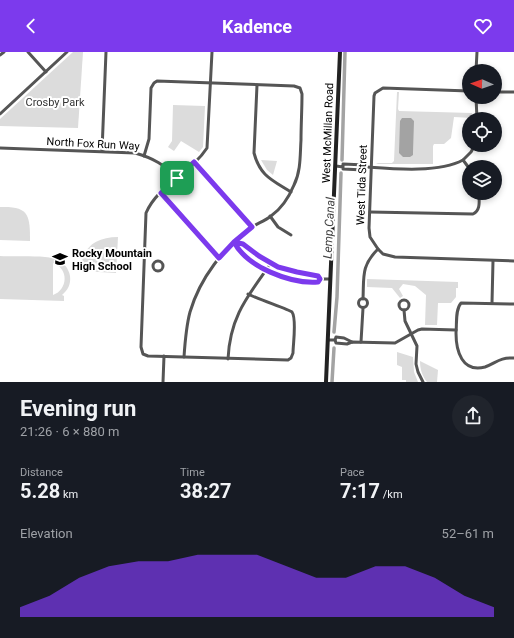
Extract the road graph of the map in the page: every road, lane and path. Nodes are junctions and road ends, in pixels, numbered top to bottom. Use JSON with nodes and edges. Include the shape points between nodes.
{"nodes":[{"id":1,"x":4,"y":52,"type":"edge"},
{"id":2,"x":28,"y":52,"type":"edge"},
{"id":3,"x":67,"y":52,"type":"edge"},
{"id":4,"x":106,"y":52,"type":"edge"},
{"id":5,"x":212,"y":52,"type":"edge"},
{"id":6,"x":340,"y":52,"type":"edge"},
{"id":7,"x":477,"y":52,"type":"edge"},
{"id":8,"x":0,"y":55,"type":"edge"},
{"id":9,"x":476,"y":64,"type":"edge"},
{"id":10,"x":46,"y":72,"type":"junction"},
{"id":11,"x":211,"y":83,"type":"junction"},
{"id":12,"x":257,"y":85,"type":"junction"},
{"id":13,"x":462,"y":91,"type":"edge"},
{"id":14,"x":502,"y":92,"type":"edge"},
{"id":15,"x":514,"y":92,"type":"edge"},
{"id":16,"x":0,"y":114,"type":"edge"},
{"id":17,"x":0,"y":148,"type":"edge"},
{"id":18,"x":102,"y":151,"type":"junction"},
{"id":19,"x":471,"y":152,"type":"edge"},
{"id":20,"x":144,"y":156,"type":"junction"},
{"id":21,"x":463,"y":160,"type":"edge"},
{"id":22,"x":462,"y":161,"type":"edge"},
{"id":23,"x":194,"y":162,"type":"junction"},
{"id":24,"x":336,"y":166,"type":"junction"},
{"id":25,"x":371,"y":167,"type":"junction"},
{"id":26,"x":177,"y":178,"type":"junction"},
{"id":27,"x":291,"y":192,"type":"junction"},
{"id":28,"x":161,"y":193,"type":"junction"},
{"id":29,"x":478,"y":200,"type":"edge"},
{"id":30,"x":370,"y":212,"type":"junction"},
{"id":31,"x":270,"y":216,"type":"junction"},
{"id":32,"x":252,"y":227,"type":"junction"},
{"id":33,"x":291,"y":235,"type":"dead end"},
{"id":34,"x":234,"y":242,"type":"junction"},
{"id":35,"x":378,"y":249,"type":"junction"},
{"id":36,"x":219,"y":258,"type":"junction"},
{"id":37,"x":493,"y":260,"type":"junction"},
{"id":38,"x":514,"y":261,"type":"edge"},
{"id":39,"x":271,"y":263,"type":"junction"},
{"id":40,"x":144,"y":266,"type":"junction"},
{"id":41,"x":153,"y":266,"type":"dead end"},
{"id":42,"x":266,"y":270,"type":"junction"},
{"id":43,"x":320,"y":279,"type":"junction"},
{"id":44,"x":330,"y":279,"type":"junction"},
{"id":45,"x":248,"y":294,"type":"junction"},
{"id":46,"x":363,"y":299,"type":"junction"},
{"id":47,"x":492,"y":304,"type":"junction"},
{"id":48,"x":514,"y":304,"type":"edge"},
{"id":49,"x":363,"y":308,"type":"junction"},
{"id":50,"x":404,"y":310,"type":"dead end"},
{"id":51,"x":456,"y":330,"type":"junction"},
{"id":52,"x":411,"y":334,"type":"junction"},
{"id":53,"x":328,"y":340,"type":"junction"},
{"id":54,"x":335,"y":340,"type":"junction"},
{"id":55,"x":352,"y":342,"type":"junction"},
{"id":56,"x":361,"y":342,"type":"junction"},
{"id":57,"x":164,"y":356,"type":"junction"},
{"id":58,"x":184,"y":357,"type":"junction"},
{"id":59,"x":514,"y":358,"type":"edge"},
{"id":60,"x":228,"y":359,"type":"junction"},
{"id":61,"x":422,"y":381,"type":"edge"},
{"id":62,"x":163,"y":382,"type":"edge"},
{"id":63,"x":326,"y":382,"type":"edge"}],
"edges":[{"from":1,"to":8,"type":"street"},
{"from":2,"to":10,"type":"street"},
{"from":3,"to":10,"type":"street"},
{"from":4,"to":18,"type":"street"},
{"from":5,"to":11,"type":"street"},
{"from":6,"to":24,"type":"main road","name":"West McMillan Road"},
{"from":7,"to":9,"type":"street"},
{"from":10,"to":16,"type":"street"},
{"from":11,"to":12,"type":"street"},
{"from":11,"to":20,"type":"street","via":[[154,83],[151,88],[149,139]]},
{"from":11,"to":23,"type":"street","via":[[208,143],[204,152]]},
{"from":12,"to":27,"type":"street","via":[[254,153],[256,161],[266,175]]},
{"from":12,"to":27,"type":"street","via":[[294,86],[300,88],[302,94],[300,166]]},
{"from":13,"to":25,"type":"street","name":"West Tida Street","via":[[383,88],[378,90],[374,96]]},
{"from":14,"to":15,"type":"street"},
{"from":17,"to":18,"type":"street","name":"North Fox Run Way"},
{"from":18,"to":20,"type":"street","name":"North Fox Run Way"},
{"from":19,"to":21,"type":"street"},
{"from":20,"to":26,"type":"street","name":"North Fox Run Way","via":[[159,162]]},
{"from":22,"to":25,"type":"street","via":[[443,167]]},
{"from":23,"to":26,"type":"street"},
{"from":23,"to":32,"type":"street"},
{"from":24,"to":25,"type":"street","via":[[364,170]]},
{"from":24,"to":44,"type":"main road","name":"West McMillan Road"},
{"from":25,"to":30,"type":"street","name":"West Tida Street"},
{"from":26,"to":28,"type":"street"},
{"from":27,"to":31,"type":"street"},
{"from":28,"to":36,"type":"street"},
{"from":28,"to":40,"type":"street","via":[[146,213]]},
{"from":29,"to":30,"type":"street","via":[[476,213],[470,215]]},
{"from":30,"to":35,"type":"street","name":"West Tida Street","via":[[370,237]]},
{"from":31,"to":32,"type":"street"},
{"from":31,"to":33,"type":"street","via":[[278,227]]},
{"from":32,"to":34,"type":"street"},
{"from":34,"to":36,"type":"street"},
{"from":34,"to":39,"type":"street","via":[[243,244]]},
{"from":34,"to":42,"type":"street","via":[[247,258]]},
{"from":35,"to":37,"type":"street","via":[[383,254],[395,257]]},
{"from":35,"to":46,"type":"street","via":[[369,258],[365,267]]},
{"from":36,"to":58,"type":"street","via":[[197,294],[190,312]]},
{"from":37,"to":38,"type":"street"},
{"from":37,"to":47,"type":"street"},
{"from":39,"to":42,"type":"street"},
{"from":39,"to":43,"type":"street","via":[[318,276]]},
{"from":40,"to":41,"type":"street"},
{"from":40,"to":57,"type":"street","via":[[141,347],[143,354],[148,356]]},
{"from":42,"to":43,"type":"street","via":[[292,279],[312,282],[318,282]]},
{"from":42,"to":45,"type":"street"},
{"from":43,"to":44,"type":"street"},
{"from":44,"to":53,"type":"main road","name":"West McMillan Road"},
{"from":45,"to":60,"type":"street","via":[[234,325]]},
{"from":45,"to":60,"type":"street","via":[[292,312],[293,353],[291,358],[285,360]]},
{"from":46,"to":49,"type":"street","via":[[367,303]]},
{"from":46,"to":49,"type":"street","via":[[358,303]]},
{"from":47,"to":48,"type":"street"},
{"from":47,"to":51,"type":"street","via":[[459,305]]},
{"from":49,"to":56,"type":"street"},
{"from":50,"to":52,"type":"street","via":[[405,321]]},
{"from":51,"to":52,"type":"street","via":[[422,329]]},
{"from":51,"to":59,"type":"street","via":[[460,357],[470,366],[477,368],[502,358]]},
{"from":52,"to":56,"type":"street","via":[[395,343]]},
{"from":52,"to":61,"type":"street","via":[[417,346],[416,364]]},
{"from":53,"to":54,"type":"street"},
{"from":53,"to":63,"type":"main road","name":"West McMillan Road"},
{"from":54,"to":55,"type":"street","via":[[336,343]]},
{"from":54,"to":55,"type":"street","via":[[336,337]]},
{"from":55,"to":56,"type":"street"},
{"from":57,"to":58,"type":"street"},
{"from":57,"to":62,"type":"street"},
{"from":58,"to":60,"type":"street"}]}
